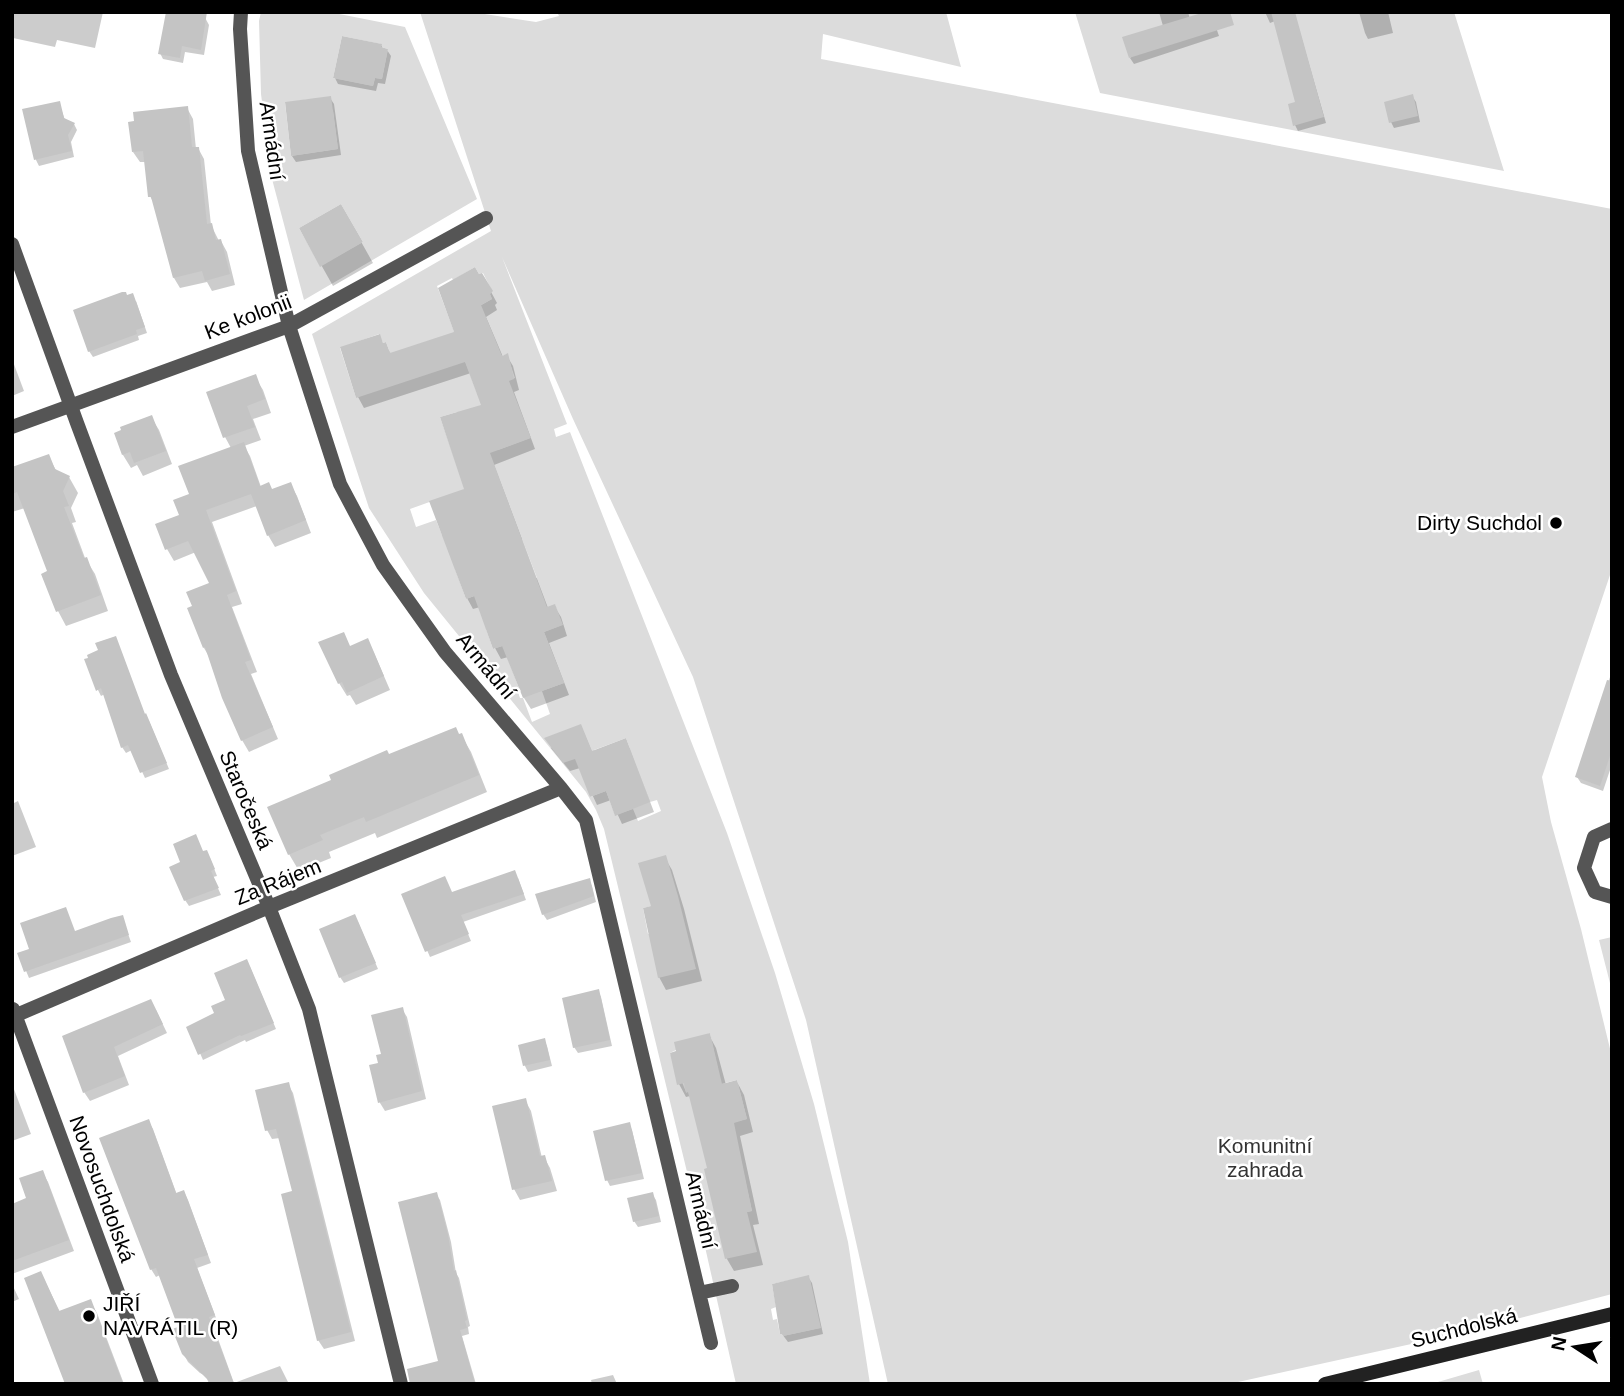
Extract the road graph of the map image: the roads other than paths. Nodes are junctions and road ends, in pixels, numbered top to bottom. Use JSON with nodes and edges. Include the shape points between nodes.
{"nodes":[{"id":1,"x":241,"y":12,"type":"edge"},
{"id":2,"x":486,"y":218,"type":"dead end"},
{"id":3,"x":12,"y":244,"type":"edge"},
{"id":4,"x":289,"y":326,"type":"junction"},
{"id":5,"x":71,"y":405,"type":"junction"},
{"id":6,"x":12,"y":427,"type":"edge"},
{"id":7,"x":561,"y":788,"type":"junction"},
{"id":8,"x":1612,"y":830,"type":"edge"},
{"id":9,"x":1612,"y":897,"type":"edge"},
{"id":10,"x":269,"y":907,"type":"junction"},
{"id":11,"x":13,"y":1014,"type":"edge"},
{"id":12,"x":732,"y":1286,"type":"dead end"},
{"id":13,"x":699,"y":1293,"type":"junction"},
{"id":14,"x":1612,"y":1314,"type":"edge"},
{"id":15,"x":711,"y":1343,"type":"dead end"},
{"id":16,"x":152,"y":1384,"type":"edge"},
{"id":17,"x":401,"y":1384,"type":"edge"},
{"id":18,"x":1325,"y":1384,"type":"edge"}],
"edges":[{"from":1,"to":4,"type":"street","name":"Armádní","via":[[248,151]]},
{"from":2,"to":4,"type":"street","name":"Ke kolonii"},
{"from":3,"to":5,"type":"street","name":"Staročeská"},
{"from":4,"to":5,"type":"street","name":"Ke kolonii"},
{"from":4,"to":7,"type":"street","name":"Armádní","via":[[340,484],[383,565],[445,652]]},
{"from":5,"to":6,"type":"street","name":"Ke kolonii"},
{"from":5,"to":10,"type":"street","name":"Staročeská","via":[[171,675]]},
{"from":7,"to":10,"type":"street","name":"Za Rájem"},
{"from":7,"to":13,"type":"street","name":"Armádní","via":[[586,820]]},
{"from":8,"to":9,"type":"street","via":[[1594,838],[1584,868],[1595,892]]},
{"from":10,"to":11,"type":"street","name":"Za Rájem"},
{"from":10,"to":17,"type":"street","name":"Staročeská","via":[[309,1009]]},
{"from":11,"to":16,"type":"street","name":"Novosuchdolská"},
{"from":12,"to":13,"type":"street"},
{"from":13,"to":15,"type":"street","name":"Armádní"},
{"from":14,"to":18,"type":"street","name":"Suchdolská"}]}
